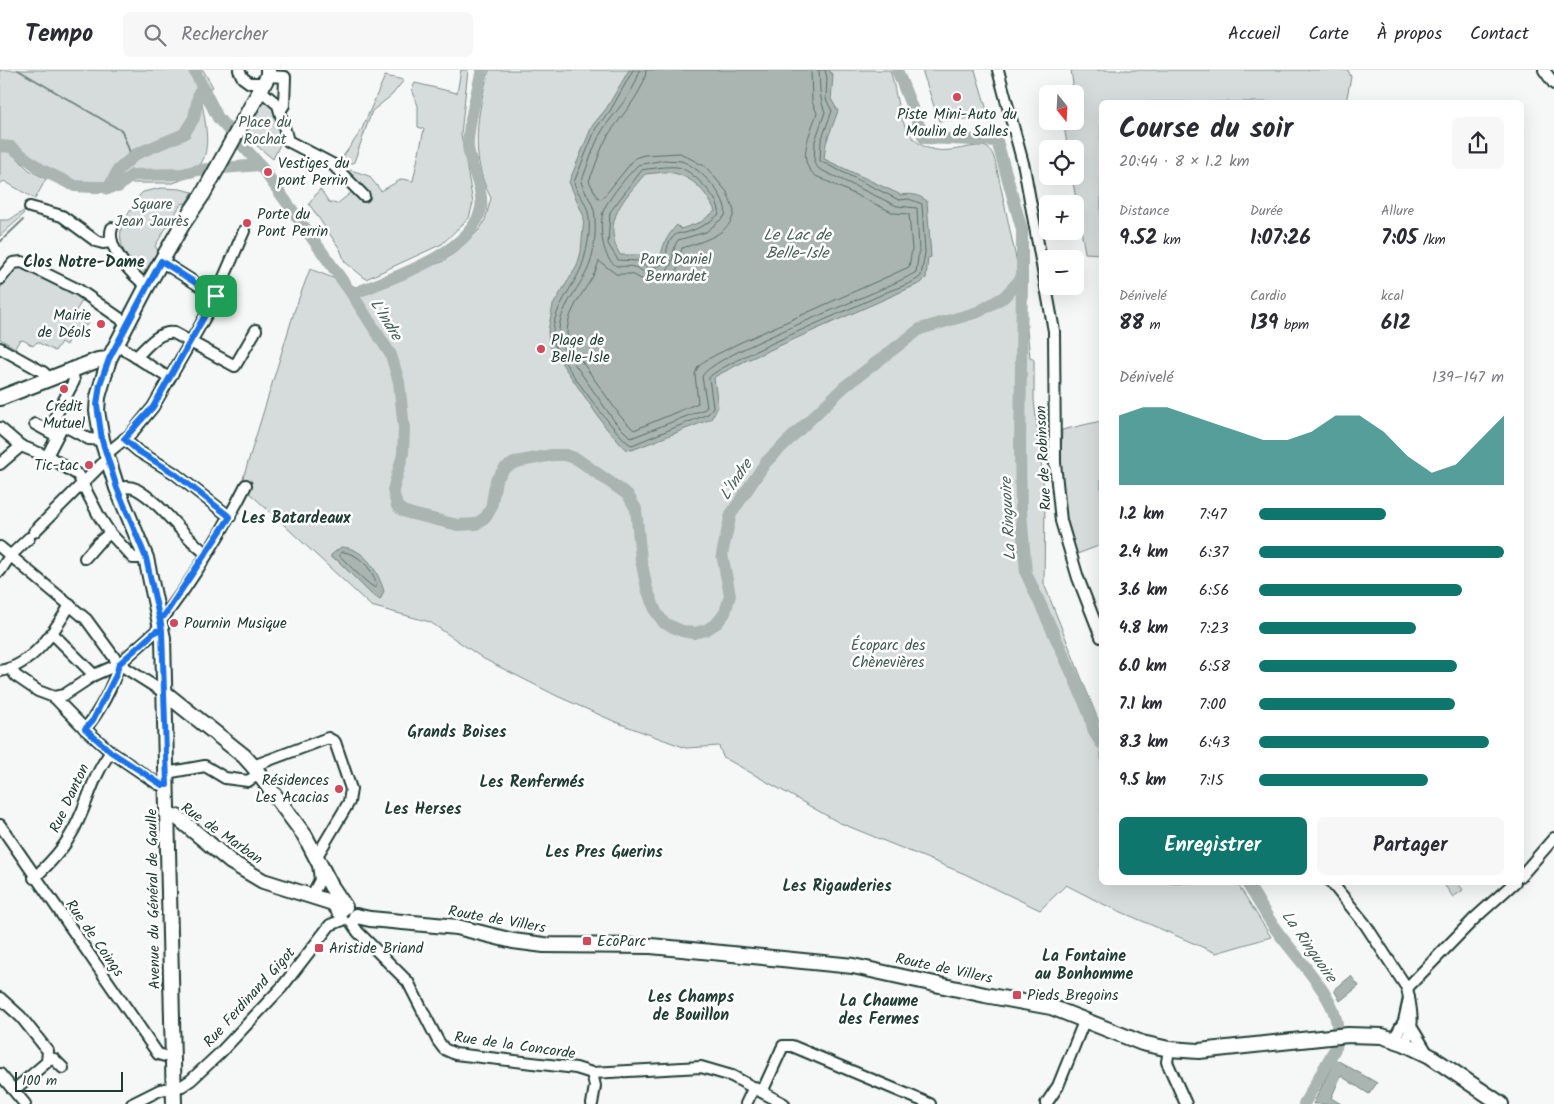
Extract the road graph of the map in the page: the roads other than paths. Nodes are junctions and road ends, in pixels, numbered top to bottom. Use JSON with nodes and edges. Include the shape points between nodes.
{"nodes":[{"id":1,"x":239,"y":70,"type":"edge"},
{"id":2,"x":998,"y":70,"type":"edge"},
{"id":3,"x":1544,"y":70,"type":"edge"},
{"id":4,"x":264,"y":78,"type":"edge"},
{"id":5,"x":1554,"y":84,"type":"edge"},
{"id":6,"x":280,"y":111,"type":"junction"},
{"id":7,"x":364,"y":196,"type":"dead end"},
{"id":8,"x":30,"y":207,"type":"dead end"},
{"id":9,"x":112,"y":228,"type":"dead end"},
{"id":10,"x":244,"y":230,"type":"dead end"},
{"id":11,"x":112,"y":242,"type":"junction"},
{"id":12,"x":161,"y":261,"type":"junction"},
{"id":13,"x":0,"y":279,"type":"edge"},
{"id":14,"x":147,"y":286,"type":"junction"},
{"id":15,"x":216,"y":296,"type":"junction"},
{"id":16,"x":128,"y":324,"type":"junction"},
{"id":17,"x":256,"y":330,"type":"dead end"},
{"id":18,"x":190,"y":343,"type":"junction"},
{"id":19,"x":117,"y":345,"type":"junction"},
{"id":20,"x":0,"y":348,"type":"edge"},
{"id":21,"x":136,"y":357,"type":"junction"},
{"id":22,"x":109,"y":359,"type":"junction"},
{"id":23,"x":72,"y":370,"type":"junction"},
{"id":24,"x":169,"y":378,"type":"junction"},
{"id":25,"x":50,"y":379,"type":"junction"},
{"id":26,"x":0,"y":398,"type":"edge"},
{"id":27,"x":35,"y":424,"type":"dead end"},
{"id":28,"x":62,"y":424,"type":"junction"},
{"id":29,"x":0,"y":428,"type":"edge"},
{"id":30,"x":57,"y":436,"type":"junction"},
{"id":31,"x":124,"y":439,"type":"junction"},
{"id":32,"x":102,"y":440,"type":"junction"},
{"id":33,"x":21,"y":446,"type":"junction"},
{"id":34,"x":47,"y":456,"type":"junction"},
{"id":35,"x":107,"y":456,"type":"junction"},
{"id":36,"x":0,"y":464,"type":"edge"},
{"id":37,"x":84,"y":484,"type":"junction"},
{"id":38,"x":246,"y":485,"type":"dead end"},
{"id":39,"x":117,"y":488,"type":"junction"},
{"id":40,"x":230,"y":517,"type":"junction"},
{"id":41,"x":110,"y":533,"type":"junction"},
{"id":42,"x":0,"y":547,"type":"edge"},
{"id":43,"x":207,"y":554,"type":"junction"},
{"id":44,"x":10,"y":556,"type":"junction"},
{"id":45,"x":85,"y":558,"type":"dead end"},
{"id":46,"x":146,"y":558,"type":"junction"},
{"id":47,"x":0,"y":572,"type":"edge"},
{"id":48,"x":70,"y":605,"type":"junction"},
{"id":49,"x":161,"y":624,"type":"junction"},
{"id":50,"x":1099,"y":632,"type":"edge"},
{"id":51,"x":53,"y":634,"type":"junction"},
{"id":52,"x":119,"y":664,"type":"junction"},
{"id":53,"x":12,"y":669,"type":"junction"},
{"id":54,"x":0,"y":671,"type":"edge"},
{"id":55,"x":94,"y":675,"type":"junction"},
{"id":56,"x":165,"y":693,"type":"junction"},
{"id":57,"x":54,"y":697,"type":"junction"},
{"id":58,"x":85,"y":729,"type":"junction"},
{"id":59,"x":111,"y":752,"type":"junction"},
{"id":60,"x":256,"y":770,"type":"junction"},
{"id":61,"x":166,"y":779,"type":"junction"},
{"id":62,"x":167,"y":814,"type":"junction"},
{"id":63,"x":1,"y":828,"type":"edge"},
{"id":64,"x":1554,"y":838,"type":"edge"},
{"id":65,"x":317,"y":856,"type":"junction"},
{"id":66,"x":1524,"y":873,"type":"edge"},
{"id":67,"x":34,"y":878,"type":"junction"},
{"id":68,"x":1333,"y":885,"type":"edge"},
{"id":69,"x":1512,"y":885,"type":"edge"},
{"id":70,"x":311,"y":897,"type":"junction"},
{"id":71,"x":347,"y":915,"type":"junction"},
{"id":72,"x":1408,"y":993,"type":"junction"},
{"id":73,"x":0,"y":998,"type":"edge"},
{"id":74,"x":1085,"y":1019,"type":"junction"},
{"id":75,"x":1412,"y":1028,"type":"junction"},
{"id":76,"x":1398,"y":1041,"type":"junction"},
{"id":77,"x":1169,"y":1049,"type":"junction"},
{"id":78,"x":1430,"y":1056,"type":"junction"},
{"id":79,"x":49,"y":1058,"type":"junction"},
{"id":80,"x":172,"y":1058,"type":"junction"},
{"id":81,"x":63,"y":1068,"type":"dead end"},
{"id":82,"x":592,"y":1073,"type":"junction"},
{"id":83,"x":0,"y":1074,"type":"edge"},
{"id":84,"x":173,"y":1089,"type":"junction"},
{"id":85,"x":14,"y":1090,"type":"junction"},
{"id":86,"x":758,"y":1090,"type":"junction"},
{"id":87,"x":25,"y":1104,"type":"edge"},
{"id":88,"x":132,"y":1104,"type":"edge"},
{"id":89,"x":174,"y":1104,"type":"edge"},
{"id":90,"x":592,"y":1104,"type":"edge"},
{"id":91,"x":746,"y":1104,"type":"edge"},
{"id":92,"x":784,"y":1104,"type":"edge"},
{"id":93,"x":930,"y":1104,"type":"edge"},
{"id":94,"x":1046,"y":1104,"type":"edge"},
{"id":95,"x":1186,"y":1104,"type":"edge"},
{"id":96,"x":1502,"y":1104,"type":"edge"}],
"edges":[{"from":1,"to":4,"type":"street","via":[[250,83]]},
{"from":2,"to":50,"type":"street","name":"Rue de Robinson","via":[[1024,167],[1054,331],[1058,503],[1068,549]]},
{"from":3,"to":5,"type":"street"},
{"from":4,"to":6,"type":"street"},
{"from":4,"to":6,"type":"street","via":[[285,77],[284,105]]},
{"from":4,"to":12,"type":"main road","name":"Avenue du Général de Gaulle","via":[[203,194]]},
{"from":6,"to":7,"type":"street","via":[[288,141],[332,164]]},
{"from":8,"to":11,"type":"street","via":[[62,216],[96,241]]},
{"from":9,"to":11,"type":"street"},
{"from":10,"to":15,"type":"street"},
{"from":11,"to":14,"type":"street","via":[[128,268]]},
{"from":12,"to":14,"type":"main road","name":"Avenue du Général de Gaulle"},
{"from":12,"to":15,"type":"street"},
{"from":13,"to":16,"type":"street","via":[[13,263],[22,262],[80,290]]},
{"from":14,"to":16,"type":"main road","name":"Avenue du Général de Gaulle"},
{"from":15,"to":18,"type":"street"},
{"from":16,"to":19,"type":"main road","name":"Avenue du Général de Gaulle"},
{"from":17,"to":18,"type":"street","via":[[235,366]]},
{"from":18,"to":21,"type":"street","via":[[167,332]]},
{"from":18,"to":24,"type":"street"},
{"from":19,"to":21,"type":"street"},
{"from":19,"to":22,"type":"main road","name":"Avenue du Général de Gaulle"},
{"from":20,"to":25,"type":"street"},
{"from":21,"to":24,"type":"street"},
{"from":22,"to":23,"type":"main road"},
{"from":22,"to":32,"type":"main road","name":"Avenue du Général de Gaulle","via":[[98,397]]},
{"from":23,"to":25,"type":"main road"},
{"from":23,"to":28,"type":"street","via":[[74,381],[54,419]]},
{"from":24,"to":31,"type":"street","via":[[153,407]]},
{"from":25,"to":26,"type":"main road"},
{"from":27,"to":30,"type":"street"},
{"from":28,"to":30,"type":"street"},
{"from":28,"to":32,"type":"street","via":[[89,439]]},
{"from":29,"to":33,"type":"street"},
{"from":30,"to":34,"type":"street"},
{"from":31,"to":35,"type":"street"},
{"from":31,"to":40,"type":"street"},
{"from":32,"to":35,"type":"main road","name":"Avenue du Général de Gaulle"},
{"from":33,"to":34,"type":"street"},
{"from":33,"to":36,"type":"street"},
{"from":34,"to":37,"type":"street","via":[[78,475]]},
{"from":35,"to":37,"type":"street"},
{"from":35,"to":39,"type":"main road","name":"Avenue du Général de Gaulle"},
{"from":37,"to":41,"type":"street","via":[[98,516]]},
{"from":37,"to":44,"type":"street"},
{"from":38,"to":40,"type":"street"},
{"from":39,"to":43,"type":"street","via":[[136,488],[190,542]]},
{"from":39,"to":46,"type":"main road","name":"Avenue du Général de Gaulle"},
{"from":40,"to":43,"type":"street"},
{"from":41,"to":45,"type":"street"},
{"from":41,"to":46,"type":"street","via":[[133,558]]},
{"from":42,"to":44,"type":"street"},
{"from":43,"to":49,"type":"street"},
{"from":44,"to":47,"type":"street"},
{"from":44,"to":48,"type":"street"},
{"from":46,"to":49,"type":"main road","name":"Avenue du Général de Gaulle"},
{"from":48,"to":51,"type":"street"},
{"from":48,"to":52,"type":"street","via":[[86,619]]},
{"from":49,"to":52,"type":"street"},
{"from":49,"to":56,"type":"main road","name":"Avenue du Général de Gaulle"},
{"from":51,"to":53,"type":"street"},
{"from":51,"to":55,"type":"street"},
{"from":52,"to":55,"type":"street"},
{"from":52,"to":56,"type":"street"},
{"from":52,"to":58,"type":"street","via":[[93,720]]},
{"from":53,"to":54,"type":"street"},
{"from":53,"to":57,"type":"street","via":[[16,676],[38,691]]},
{"from":55,"to":57,"type":"street","via":[[64,695]]},
{"from":56,"to":60,"type":"main road","via":[[244,756]]},
{"from":56,"to":61,"type":"main road","name":"Avenue du Général de Gaulle"},
{"from":57,"to":58,"type":"street"},
{"from":58,"to":59,"type":"street"},
{"from":59,"to":61,"type":"street","via":[[158,784]]},
{"from":59,"to":67,"type":"street","name":"Rue Danton","via":[[100,766],[70,836]]},
{"from":60,"to":61,"type":"street","via":[[248,781],[225,778],[205,766]]},
{"from":60,"to":65,"type":"main road"},
{"from":60,"to":65,"type":"street","via":[[328,738],[335,742],[351,789],[349,802]]},
{"from":61,"to":62,"type":"main road","name":"Avenue du Général de Gaulle"},
{"from":62,"to":70,"type":"main road","name":"Rue de Marban","via":[[177,817],[231,862],[263,881]]},
{"from":62,"to":80,"type":"main road","name":"Avenue du Général de Gaulle"},
{"from":63,"to":67,"type":"street","name":"Rue de Coings"},
{"from":64,"to":66,"type":"street"},
{"from":65,"to":70,"type":"street","via":[[320,880]]},
{"from":65,"to":71,"type":"main road"},
{"from":67,"to":80,"type":"street","name":"Rue de Coings","via":[[158,1054]]},
{"from":68,"to":72,"type":"street","via":[[1365,924]]},
{"from":69,"to":72,"type":"street","via":[[1475,918]]},
{"from":70,"to":71,"type":"main road","name":"Rue de Marban","via":[[333,904]]},
{"from":71,"to":74,"type":"main road","name":"Route de Villers","via":[[457,927],[544,945],[651,946],[853,966],[1033,1003]]},
{"from":71,"to":82,"type":"street","name":"Rue de la Concorde","via":[[358,932],[408,982],[444,1049],[455,1054],[576,1068]]},
{"from":71,"to":84,"type":"street","name":"Rue Ferdinand Gigot","via":[[330,924],[282,987],[220,1053],[192,1080]]},
{"from":72,"to":75,"type":"street"},
{"from":72,"to":76,"type":"street"},
{"from":73,"to":79,"type":"street","via":[[21,1017],[48,1051]]},
{"from":74,"to":77,"type":"main road","name":"Route de Villers","via":[[1142,1043]]},
{"from":74,"to":94,"type":"street","via":[[1058,1086]]},
{"from":75,"to":76,"type":"street","via":[[1410,1035]]},
{"from":75,"to":78,"type":"street"},
{"from":76,"to":77,"type":"main road","name":"Route de Villers","via":[[1370,1035],[1348,1035],[1199,1051]]},
{"from":76,"to":78,"type":"main road","name":"Route de Villers"},
{"from":77,"to":95,"type":"street","via":[[1167,1062]]},
{"from":78,"to":96,"type":"main road","name":"Route de Villers"},
{"from":79,"to":81,"type":"street"},
{"from":79,"to":85,"type":"street"},
{"from":80,"to":84,"type":"main road","name":"Avenue du Général de Gaulle"},
{"from":82,"to":86,"type":"street","via":[[701,1067],[732,1076]]},
{"from":82,"to":90,"type":"street","via":[[595,1086]]},
{"from":83,"to":85,"type":"street"},
{"from":84,"to":88,"type":"street","name":"Rue Ferdinand Gigot","via":[[160,1090]]},
{"from":84,"to":89,"type":"main road","name":"Avenue du Général de Gaulle"},
{"from":85,"to":87,"type":"street"},
{"from":86,"to":91,"type":"street"},
{"from":86,"to":92,"type":"street"},
{"from":86,"to":93,"type":"street","via":[[784,1046],[792,1046]]}]}
